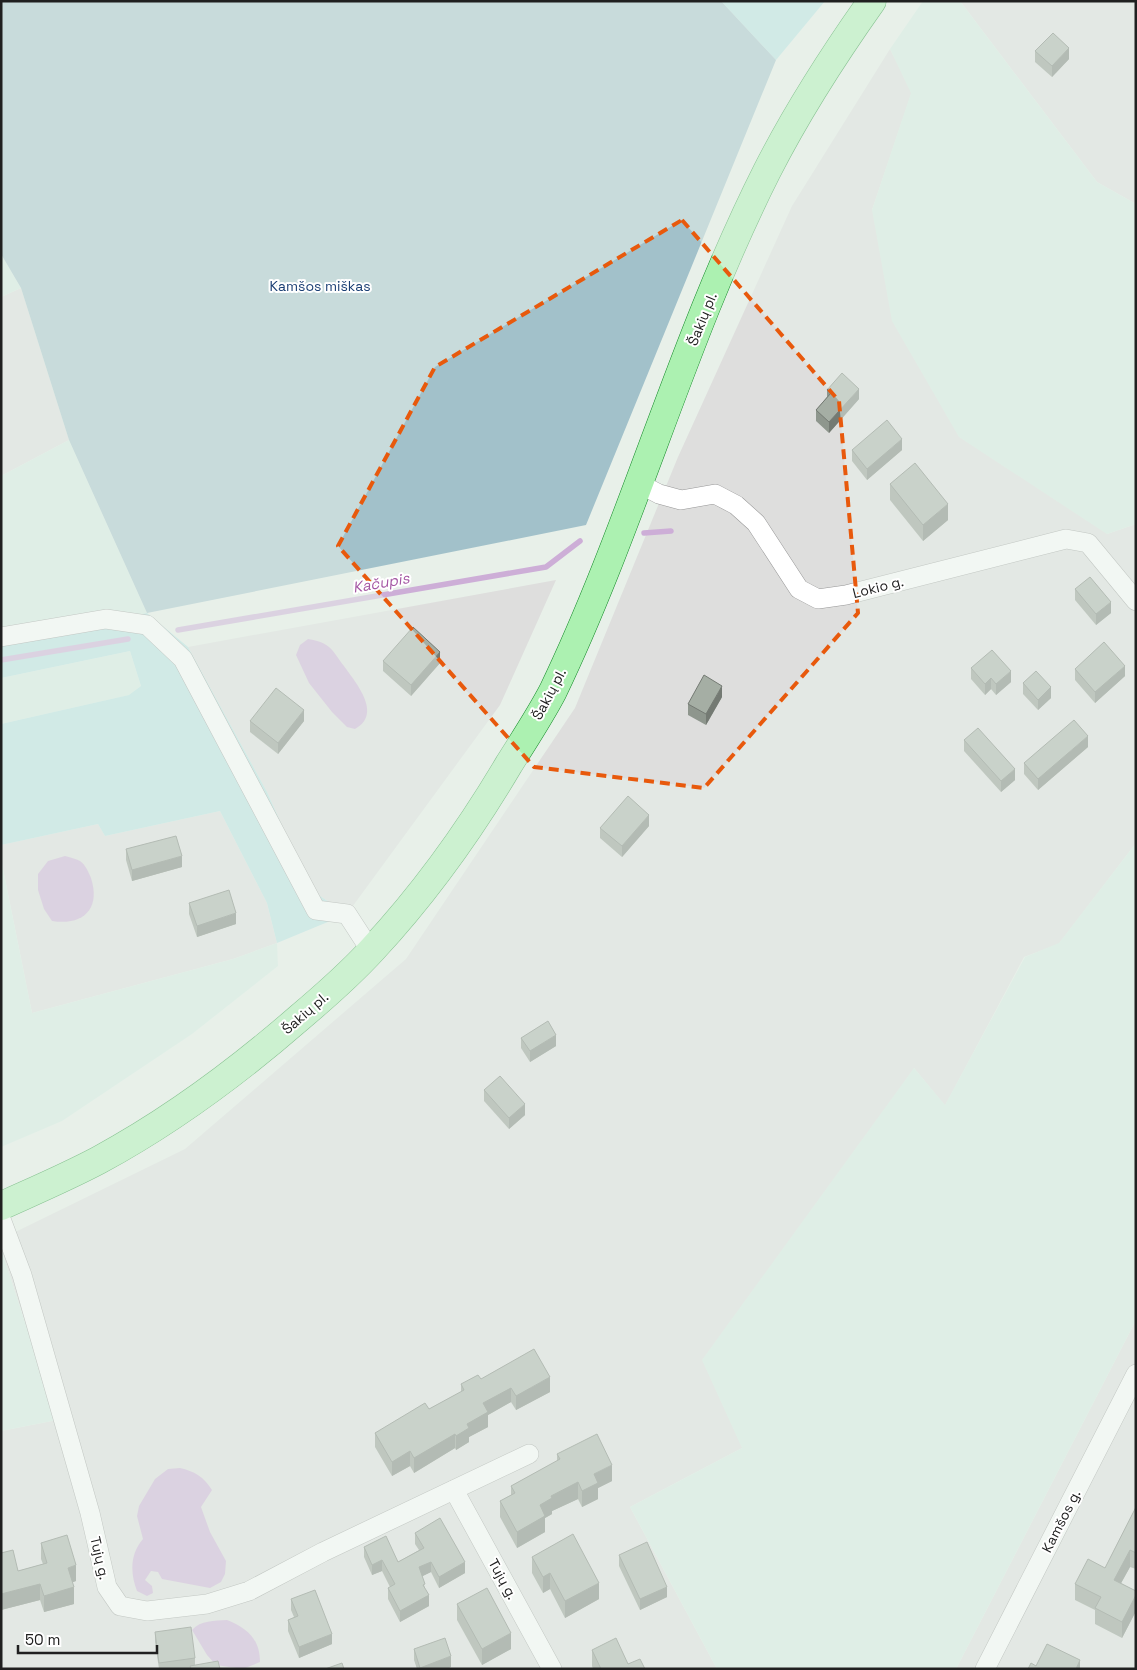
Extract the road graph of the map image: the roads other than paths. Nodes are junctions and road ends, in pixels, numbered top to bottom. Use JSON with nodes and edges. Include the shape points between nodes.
{"nodes":[{"id":1,"x":872,"y":1,"type":"edge"},
{"id":2,"x":638,"y":483,"type":"junction"},
{"id":3,"x":1136,"y":601,"type":"edge"},
{"id":4,"x":1,"y":637,"type":"edge"},
{"id":5,"x":371,"y":951,"type":"junction"},
{"id":6,"x":1,"y":1206,"type":"edge"},
{"id":7,"x":1,"y":1219,"type":"edge"},
{"id":8,"x":1136,"y":1374,"type":"edge"},
{"id":9,"x":528,"y":1454,"type":"dead end"},
{"id":10,"x":454,"y":1490,"type":"junction"},
{"id":11,"x":552,"y":1669,"type":"edge"},
{"id":12,"x":985,"y":1669,"type":"edge"}],
"edges":[{"from":1,"to":2,"type":"main road","name":"Šakių pl.","via":[[828,64],[766,172],[733,244]]},
{"from":2,"to":3,"type":"street","name":"Lokio g.","via":[[659,494],[681,500],[715,494],[736,505],[756,523],[799,589],[818,598],[846,595],[1066,539],[1088,543]]},
{"from":2,"to":5,"type":"main road","name":"Šakių pl.","via":[[587,614],[551,695],[489,798],[448,857]]},
{"from":4,"to":5,"type":"street","via":[[106,618],[147,626],[183,659],[316,910],[347,914]]},
{"from":5,"to":6,"type":"main road","name":"Šakių pl.","via":[[269,1045],[204,1095],[97,1161]]},
{"from":7,"to":10,"type":"street","name":"Tujų g.","via":[[22,1275],[90,1513],[107,1587],[120,1606],[147,1611],[207,1604],[249,1591]]},
{"from":8,"to":12,"type":"street","name":"Kamšos g."},
{"from":9,"to":10,"type":"street","name":"Tujų g."},
{"from":10,"to":11,"type":"street","name":"Tujų g."}]}
